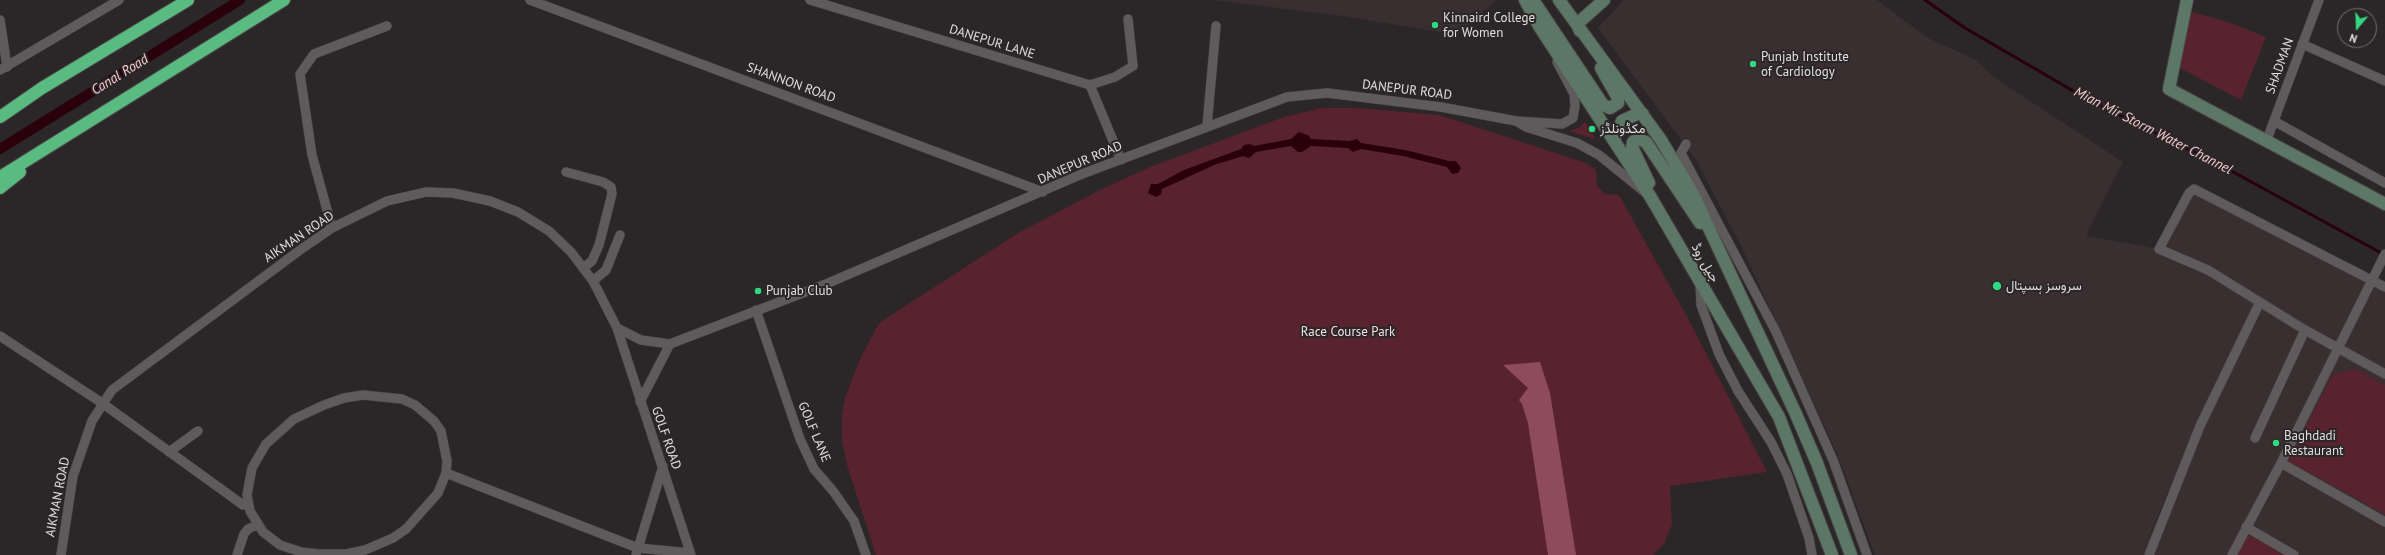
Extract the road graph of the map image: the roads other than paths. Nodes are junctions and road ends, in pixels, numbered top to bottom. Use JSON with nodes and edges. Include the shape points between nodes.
{"nodes":[{"id":1,"x":119,"y":0,"type":"edge"},
{"id":2,"x":188,"y":0,"type":"edge"},
{"id":3,"x":284,"y":0,"type":"edge"},
{"id":4,"x":530,"y":0,"type":"edge"},
{"id":5,"x":810,"y":0,"type":"edge"},
{"id":6,"x":1525,"y":0,"type":"edge"},
{"id":7,"x":1533,"y":0,"type":"edge"},
{"id":8,"x":1559,"y":0,"type":"edge"},
{"id":9,"x":1604,"y":0,"type":"edge"},
{"id":10,"x":2187,"y":0,"type":"edge"},
{"id":11,"x":2319,"y":0,"type":"edge"},
{"id":12,"x":1128,"y":19,"type":"dead end"},
{"id":13,"x":0,"y":20,"type":"edge"},
{"id":14,"x":1578,"y":24,"type":"junction"},
{"id":15,"x":388,"y":26,"type":"dead end"},
{"id":16,"x":1216,"y":26,"type":"dead end"},
{"id":17,"x":1539,"y":26,"type":"junction"},
{"id":18,"x":2302,"y":44,"type":"junction"},
{"id":19,"x":3,"y":68,"type":"edge"},
{"id":20,"x":2385,"y":81,"type":"edge"},
{"id":21,"x":1090,"y":85,"type":"junction"},
{"id":22,"x":1643,"y":114,"type":"junction"},
{"id":23,"x":0,"y":117,"type":"edge"},
{"id":24,"x":1516,"y":121,"type":"junction"},
{"id":25,"x":2274,"y":121,"type":"junction"},
{"id":26,"x":1207,"y":126,"type":"junction"},
{"id":27,"x":1614,"y":140,"type":"junction"},
{"id":28,"x":2266,"y":142,"type":"junction"},
{"id":29,"x":1686,"y":144,"type":"dead end"},
{"id":30,"x":51,"y":145,"type":"junction"},
{"id":31,"x":1121,"y":160,"type":"junction"},
{"id":32,"x":566,"y":172,"type":"dead end"},
{"id":33,"x":0,"y":176,"type":"edge"},
{"id":34,"x":2385,"y":183,"type":"edge"},
{"id":35,"x":0,"y":188,"type":"edge"},
{"id":36,"x":1043,"y":192,"type":"junction"},
{"id":37,"x":1650,"y":196,"type":"junction"},
{"id":38,"x":2385,"y":204,"type":"edge"},
{"id":39,"x":332,"y":228,"type":"junction"},
{"id":40,"x":620,"y":235,"type":"dead end"},
{"id":41,"x":1683,"y":252,"type":"junction"},
{"id":42,"x":1719,"y":252,"type":"junction"},
{"id":43,"x":2385,"y":254,"type":"edge"},
{"id":44,"x":583,"y":268,"type":"junction"},
{"id":45,"x":2374,"y":276,"type":"junction"},
{"id":46,"x":593,"y":281,"type":"junction"},
{"id":47,"x":1700,"y":282,"type":"junction"},
{"id":48,"x":2385,"y":287,"type":"edge"},
{"id":49,"x":2260,"y":302,"type":"junction"},
{"id":50,"x":756,"y":310,"type":"junction"},
{"id":51,"x":617,"y":328,"type":"junction"},
{"id":52,"x":2305,"y":330,"type":"junction"},
{"id":53,"x":0,"y":336,"type":"edge"},
{"id":54,"x":670,"y":344,"type":"junction"},
{"id":55,"x":2337,"y":347,"type":"junction"},
{"id":56,"x":2385,"y":374,"type":"edge"},
{"id":57,"x":640,"y":402,"type":"junction"},
{"id":58,"x":102,"y":403,"type":"junction"},
{"id":59,"x":198,"y":431,"type":"dead end"},
{"id":60,"x":2255,"y":438,"type":"dead end"},
{"id":61,"x":169,"y":452,"type":"junction"},
{"id":62,"x":2280,"y":463,"type":"junction"},
{"id":63,"x":663,"y":466,"type":"junction"},
{"id":64,"x":446,"y":474,"type":"junction"},
{"id":65,"x":248,"y":503,"type":"junction"},
{"id":66,"x":2385,"y":522,"type":"edge"},
{"id":67,"x":257,"y":525,"type":"junction"},
{"id":68,"x":2246,"y":527,"type":"junction"},
{"id":69,"x":637,"y":551,"type":"edge"},
{"id":70,"x":691,"y":554,"type":"edge"},
{"id":71,"x":61,"y":555,"type":"edge"},
{"id":72,"x":237,"y":555,"type":"edge"},
{"id":73,"x":866,"y":555,"type":"edge"},
{"id":74,"x":1812,"y":555,"type":"edge"},
{"id":75,"x":1832,"y":555,"type":"edge"},
{"id":76,"x":1851,"y":555,"type":"edge"},
{"id":77,"x":1867,"y":555,"type":"edge"},
{"id":78,"x":2149,"y":555,"type":"edge"},
{"id":79,"x":2232,"y":555,"type":"edge"},
{"id":80,"x":2294,"y":555,"type":"edge"}],
"edges":[{"from":1,"to":19,"type":"street"},
{"from":2,"to":23,"type":"highway","via":[[42,88]]},
{"from":3,"to":30,"type":"highway"},
{"from":4,"to":36,"type":"street","name":"SHANNON ROAD"},
{"from":5,"to":21,"type":"street","name":"DANEPUR LANE"},
{"from":6,"to":17,"type":"main road","name":"جیل روڈ"},
{"from":7,"to":14,"type":"main road","via":[[1603,105],[1610,108],[1615,106],[1618,98]]},
{"from":8,"to":14,"type":"main road","name":"جیل روڈ"},
{"from":9,"to":14,"type":"main road"},
{"from":10,"to":28,"type":"main road","via":[[2170,89]]},
{"from":11,"to":18,"type":"street","name":"SHADMAN"},
{"from":12,"to":21,"type":"street","via":[[1133,66],[1115,77]]},
{"from":13,"to":19,"type":"street"},
{"from":14,"to":22,"type":"main road","name":"جیل روڈ"},
{"from":15,"to":39,"type":"street","via":[[314,54],[300,74],[312,155]]},
{"from":16,"to":26,"type":"street"},
{"from":17,"to":24,"type":"street","name":"DANEPUR ROAD","via":[[1574,94],[1573,118],[1562,124]]},
{"from":17,"to":27,"type":"main road","name":"جیل روڈ"},
{"from":18,"to":20,"type":"street"},
{"from":18,"to":25,"type":"street","name":"SHADMAN"},
{"from":21,"to":31,"type":"street"},
{"from":22,"to":27,"type":"main road","via":[[1622,121]]},
{"from":22,"to":42,"type":"main road","name":"جیل روڈ","via":[[1693,194]]},
{"from":24,"to":26,"type":"street","name":"DANEPUR ROAD","via":[[1442,107],[1326,93],[1287,97]]},
{"from":24,"to":37,"type":"street","name":"DANEPUR ROAD","via":[[1526,127],[1577,143],[1599,155]]},
{"from":25,"to":28,"type":"street","name":"SHADMAN"},
{"from":25,"to":34,"type":"street"},
{"from":26,"to":31,"type":"street","name":"DANEPUR ROAD"},
{"from":27,"to":37,"type":"main road","name":"جیل روڈ"},
{"from":28,"to":38,"type":"main road"},
{"from":29,"to":77,"type":"street","via":[[1681,153],[1776,332],[1833,460]]},
{"from":30,"to":33,"type":"highway"},
{"from":30,"to":35,"type":"highway"},
{"from":31,"to":36,"type":"street","name":"DANEPUR ROAD"},
{"from":32,"to":44,"type":"street","via":[[603,182],[611,188],[612,194],[599,245],[592,261]]},
{"from":36,"to":50,"type":"street","name":"DANEPUR ROAD","via":[[826,284]]},
{"from":37,"to":41,"type":"main road","name":"جیل روڈ"},
{"from":39,"to":44,"type":"street","name":"AIKMAN ROAD","via":[[387,201],[426,192],[453,193],[490,201],[518,212],[549,231],[572,252]]},
{"from":39,"to":58,"type":"street","name":"AIKMAN ROAD","via":[[194,327],[112,390]]},
{"from":40,"to":46,"type":"street","via":[[606,270]]},
{"from":41,"to":42,"type":"main road","via":[[1633,151],[1632,144],[1638,139],[1646,142]]},
{"from":41,"to":47,"type":"main road","name":"جیل روڈ"},
{"from":42,"to":76,"type":"main road","name":"جیل روڈ","via":[[1818,463]]},
{"from":43,"to":45,"type":"street"},
{"from":44,"to":46,"type":"street","name":"AIKMAN ROAD"},
{"from":45,"to":48,"type":"street"},
{"from":45,"to":49,"type":"street","via":[[2194,189],[2189,192],[2159,249],[2208,270]]},
{"from":45,"to":55,"type":"street"},
{"from":46,"to":51,"type":"street","name":"AIKMAN ROAD"},
{"from":47,"to":74,"type":"street","via":[[1701,305],[1719,354],[1787,474],[1809,538]]},
{"from":47,"to":75,"type":"main road","name":"جیل روڈ","via":[[1779,417]]},
{"from":49,"to":52,"type":"street"},
{"from":49,"to":78,"type":"street","via":[[2200,426]]},
{"from":50,"to":54,"type":"street","name":"DANEPUR ROAD"},
{"from":50,"to":73,"type":"street","name":"GOLF LANE","via":[[800,439],[814,469],[854,521]]},
{"from":51,"to":54,"type":"street","via":[[641,340]]},
{"from":51,"to":57,"type":"street","name":"GOLF ROAD"},
{"from":52,"to":55,"type":"street"},
{"from":52,"to":60,"type":"street"},
{"from":53,"to":58,"type":"street"},
{"from":54,"to":57,"type":"street"},
{"from":55,"to":56,"type":"street"},
{"from":55,"to":62,"type":"street"},
{"from":57,"to":63,"type":"street","name":"GOLF ROAD"},
{"from":58,"to":61,"type":"street"},
{"from":58,"to":71,"type":"street","name":"AIKMAN ROAD","via":[[84,441],[73,476]]},
{"from":59,"to":61,"type":"street"},
{"from":61,"to":65,"type":"street","via":[[243,505]]},
{"from":62,"to":66,"type":"street"},
{"from":62,"to":68,"type":"street"},
{"from":63,"to":69,"type":"street"},
{"from":63,"to":70,"type":"street","name":"GOLF ROAD"},
{"from":64,"to":65,"type":"street","via":[[445,446],[441,431],[434,421],[402,398],[362,395],[324,405],[294,419],[274,436],[266,444],[252,468]]},
{"from":64,"to":67,"type":"street","via":[[438,493],[410,525],[393,538],[365,550],[346,554],[301,552],[280,545]]},
{"from":64,"to":69,"type":"street"},
{"from":65,"to":67,"type":"street"},
{"from":67,"to":72,"type":"street","via":[[244,534]]},
{"from":68,"to":79,"type":"street"},
{"from":68,"to":80,"type":"street"},
{"from":69,"to":70,"type":"street"}]}
